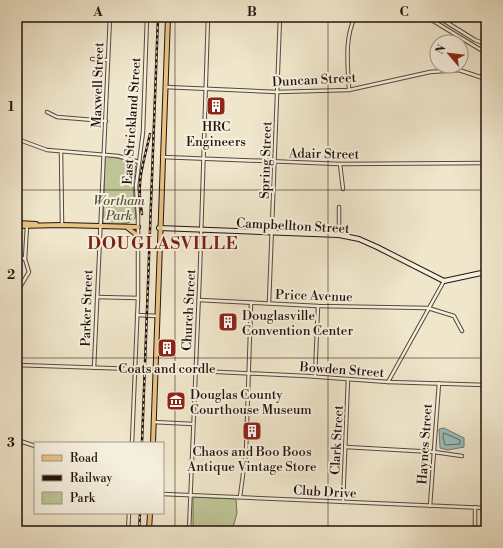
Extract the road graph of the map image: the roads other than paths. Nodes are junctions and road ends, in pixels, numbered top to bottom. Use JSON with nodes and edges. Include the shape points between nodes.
{"nodes":[{"id":1,"x":110,"y":17,"type":"edge"},
{"id":2,"x":147,"y":17,"type":"edge"},
{"id":3,"x":168,"y":17,"type":"edge"},
{"id":4,"x":208,"y":17,"type":"edge"},
{"id":5,"x":280,"y":17,"type":"edge"},
{"id":6,"x":355,"y":17,"type":"edge"},
{"id":7,"x":423,"y":17,"type":"edge"},
{"id":8,"x":438,"y":17,"type":"edge"},
{"id":9,"x":17,"y":31,"type":"edge"},
{"id":10,"x":486,"y":44,"type":"edge"},
{"id":11,"x":17,"y":48,"type":"edge"},
{"id":12,"x":486,"y":53,"type":"edge"},
{"id":13,"x":92,"y":59,"type":"dead end"},
{"id":14,"x":108,"y":60,"type":"junction"},
{"id":15,"x":486,"y":65,"type":"edge"},
{"id":16,"x":482,"y":77,"type":"junction"},
{"id":17,"x":486,"y":79,"type":"edge"},
{"id":18,"x":165,"y":87,"type":"junction"},
{"id":19,"x":206,"y":89,"type":"junction"},
{"id":20,"x":349,"y":90,"type":"junction"},
{"id":21,"x":277,"y":92,"type":"junction"},
{"id":22,"x":47,"y":112,"type":"dead end"},
{"id":23,"x":106,"y":121,"type":"junction"},
{"id":24,"x":17,"y":139,"type":"edge"},
{"id":25,"x":61,"y":151,"type":"junction"},
{"id":26,"x":103,"y":154,"type":"junction"},
{"id":27,"x":162,"y":157,"type":"junction"},
{"id":28,"x":203,"y":159,"type":"junction"},
{"id":29,"x":139,"y":162,"type":"junction"},
{"id":30,"x":275,"y":162,"type":"junction"},
{"id":31,"x":486,"y":163,"type":"edge"},
{"id":32,"x":340,"y":164,"type":"junction"},
{"id":33,"x":342,"y":189,"type":"dead end"},
{"id":34,"x":339,"y":207,"type":"dead end"},
{"id":35,"x":17,"y":223,"type":"edge"},
{"id":36,"x":52,"y":225,"type":"junction"},
{"id":37,"x":62,"y":225,"type":"junction"},
{"id":38,"x":17,"y":226,"type":"edge"},
{"id":39,"x":27,"y":226,"type":"junction"},
{"id":40,"x":100,"y":226,"type":"junction"},
{"id":41,"x":128,"y":227,"type":"junction"},
{"id":42,"x":138,"y":228,"type":"junction"},
{"id":43,"x":159,"y":228,"type":"junction"},
{"id":44,"x":202,"y":230,"type":"junction"},
{"id":45,"x":272,"y":232,"type":"junction"},
{"id":46,"x":339,"y":235,"type":"junction"},
{"id":47,"x":138,"y":236,"type":"junction"},
{"id":48,"x":17,"y":256,"type":"edge"},
{"id":49,"x":25,"y":259,"type":"junction"},
{"id":50,"x":486,"y":272,"type":"edge"},
{"id":51,"x":444,"y":281,"type":"junction"},
{"id":52,"x":17,"y":292,"type":"edge"},
{"id":53,"x":97,"y":297,"type":"junction"},
{"id":54,"x":138,"y":298,"type":"junction"},
{"id":55,"x":199,"y":300,"type":"junction"},
{"id":56,"x":251,"y":303,"type":"junction"},
{"id":57,"x":269,"y":303,"type":"junction"},
{"id":58,"x":318,"y":306,"type":"junction"},
{"id":59,"x":428,"y":308,"type":"junction"},
{"id":60,"x":137,"y":315,"type":"junction"},
{"id":61,"x":157,"y":316,"type":"junction"},
{"id":62,"x":462,"y":331,"type":"dead end"},
{"id":63,"x":17,"y":365,"type":"edge"},
{"id":64,"x":94,"y":368,"type":"junction"},
{"id":65,"x":134,"y":370,"type":"junction"},
{"id":66,"x":155,"y":370,"type":"junction"},
{"id":67,"x":196,"y":372,"type":"junction"},
{"id":68,"x":249,"y":373,"type":"junction"},
{"id":69,"x":315,"y":376,"type":"junction"},
{"id":70,"x":348,"y":379,"type":"junction"},
{"id":71,"x":388,"y":382,"type":"junction"},
{"id":72,"x":439,"y":383,"type":"junction"},
{"id":73,"x":486,"y":385,"type":"edge"},
{"id":74,"x":153,"y":422,"type":"junction"},
{"id":75,"x":193,"y":424,"type":"junction"},
{"id":76,"x":17,"y":440,"type":"edge"},
{"id":77,"x":132,"y":442,"type":"edge"},
{"id":78,"x":152,"y":442,"type":"edge"},
{"id":79,"x":34,"y":446,"type":"edge"},
{"id":80,"x":346,"y":447,"type":"junction"},
{"id":81,"x":434,"y":452,"type":"junction"},
{"id":82,"x":462,"y":456,"type":"dead end"},
{"id":83,"x":164,"y":494,"type":"edge"},
{"id":84,"x":190,"y":495,"type":"junction"},
{"id":85,"x":240,"y":497,"type":"junction"},
{"id":86,"x":343,"y":502,"type":"junction"},
{"id":87,"x":430,"y":506,"type":"junction"},
{"id":88,"x":475,"y":507,"type":"junction"},
{"id":89,"x":486,"y":508,"type":"edge"},
{"id":90,"x":129,"y":514,"type":"edge"},
{"id":91,"x":150,"y":514,"type":"edge"},
{"id":92,"x":17,"y":527,"type":"edge"},
{"id":93,"x":22,"y":531,"type":"edge"},
{"id":94,"x":128,"y":531,"type":"edge"},
{"id":95,"x":150,"y":531,"type":"edge"},
{"id":96,"x":189,"y":531,"type":"edge"},
{"id":97,"x":475,"y":531,"type":"edge"}],
"edges":[{"from":1,"to":14,"type":"street","name":"Maxwell Street"},
{"from":2,"to":29,"type":"street","name":"East Strickland Street"},
{"from":3,"to":18,"type":"main road"},
{"from":4,"to":19,"type":"street","name":"Church Street"},
{"from":5,"to":21,"type":"street","name":"Spring Street"},
{"from":6,"to":20,"type":"street","via":[[347,50]]},
{"from":7,"to":12,"type":"street"},
{"from":8,"to":10,"type":"street"},
{"from":9,"to":11,"type":"street","via":[[20,41]]},
{"from":13,"to":14,"type":"street"},
{"from":14,"to":23,"type":"street","name":"Maxwell Street"},
{"from":15,"to":16,"type":"street"},
{"from":16,"to":17,"type":"street","name":"Duncan Street"},
{"from":16,"to":20,"type":"street","name":"Duncan Street","via":[[459,70],[430,72]]},
{"from":18,"to":19,"type":"street","name":"Duncan Street"},
{"from":18,"to":27,"type":"main road"},
{"from":19,"to":21,"type":"street","name":"Duncan Street"},
{"from":19,"to":28,"type":"street","name":"Church Street"},
{"from":20,"to":21,"type":"street","name":"Duncan Street"},
{"from":21,"to":30,"type":"street","name":"Spring Street"},
{"from":22,"to":23,"type":"street","via":[[57,117]]},
{"from":23,"to":26,"type":"street","name":"Maxwell Street"},
{"from":24,"to":25,"type":"street","via":[[39,148]]},
{"from":25,"to":26,"type":"street"},
{"from":25,"to":37,"type":"street"},
{"from":26,"to":29,"type":"street"},
{"from":26,"to":40,"type":"street","name":"Parker Street"},
{"from":27,"to":28,"type":"street","name":"Adair Street"},
{"from":27,"to":43,"type":"main road"},
{"from":28,"to":30,"type":"street","name":"Adair Street"},
{"from":28,"to":44,"type":"street","name":"Church Street"},
{"from":29,"to":42,"type":"street","name":"East Strickland Street","via":[[136,186]]},
{"from":30,"to":32,"type":"street","name":"Adair Street"},
{"from":30,"to":45,"type":"street","name":"Spring Street"},
{"from":31,"to":32,"type":"street","name":"Adair Street"},
{"from":32,"to":33,"type":"street"},
{"from":34,"to":46,"type":"street"},
{"from":35,"to":36,"type":"main road"},
{"from":36,"to":37,"type":"main road"},
{"from":36,"to":39,"type":"main road"},
{"from":37,"to":40,"type":"main road"},
{"from":38,"to":39,"type":"main road"},
{"from":39,"to":49,"type":"street"},
{"from":40,"to":41,"type":"main road"},
{"from":40,"to":53,"type":"street","name":"Parker Street"},
{"from":41,"to":42,"type":"main road"},
{"from":41,"to":47,"type":"main road"},
{"from":42,"to":47,"type":"street","name":"East Strickland Street"},
{"from":43,"to":44,"type":"main road","name":"Campbellton Street"},
{"from":43,"to":61,"type":"main road"},
{"from":44,"to":45,"type":"main road","name":"Campbellton Street"},
{"from":44,"to":55,"type":"street","name":"Church Street"},
{"from":45,"to":46,"type":"main road","name":"Campbellton Street"},
{"from":45,"to":57,"type":"street","name":"Spring Street"},
{"from":46,"to":51,"type":"main road","name":"Campbellton Street","via":[[378,247]]},
{"from":47,"to":54,"type":"street","name":"East Strickland Street"},
{"from":48,"to":49,"type":"street"},
{"from":49,"to":52,"type":"street","via":[[29,272]]},
{"from":50,"to":51,"type":"main road"},
{"from":51,"to":59,"type":"street"},
{"from":53,"to":54,"type":"street"},
{"from":53,"to":64,"type":"street","name":"Parker Street"},
{"from":54,"to":60,"type":"street","name":"East Strickland Street"},
{"from":55,"to":56,"type":"street","name":"Price Avenue"},
{"from":55,"to":67,"type":"street","name":"Church Street"},
{"from":56,"to":57,"type":"street","name":"Price Avenue"},
{"from":56,"to":68,"type":"street"},
{"from":57,"to":58,"type":"street","name":"Price Avenue"},
{"from":58,"to":59,"type":"street","name":"Price Avenue"},
{"from":58,"to":69,"type":"street"},
{"from":59,"to":62,"type":"street","name":"Price Avenue","via":[[454,316]]},
{"from":59,"to":71,"type":"street"},
{"from":60,"to":61,"type":"street"},
{"from":60,"to":65,"type":"street","name":"East Strickland Street"},
{"from":61,"to":66,"type":"main road"},
{"from":63,"to":64,"type":"street"},
{"from":64,"to":65,"type":"street"},
{"from":65,"to":77,"type":"street","name":"East Strickland Street"},
{"from":66,"to":67,"type":"street","name":"Bowden Street"},
{"from":66,"to":74,"type":"main road"},
{"from":67,"to":68,"type":"street","name":"Bowden Street"},
{"from":67,"to":75,"type":"street","name":"Church Street"},
{"from":68,"to":69,"type":"street","name":"Bowden Street"},
{"from":68,"to":85,"type":"street","via":[[245,458]]},
{"from":69,"to":70,"type":"street","name":"Bowden Street"},
{"from":70,"to":71,"type":"street","name":"Bowden Street"},
{"from":70,"to":80,"type":"street","name":"Clark Street"},
{"from":71,"to":72,"type":"street","name":"Bowden Street"},
{"from":72,"to":73,"type":"street","name":"Bowden Street"},
{"from":72,"to":81,"type":"street","name":"Haynes Street"},
{"from":74,"to":75,"type":"street"},
{"from":74,"to":78,"type":"main road"},
{"from":75,"to":84,"type":"street","name":"Church Street"},
{"from":76,"to":79,"type":"street"},
{"from":80,"to":81,"type":"street"},
{"from":80,"to":86,"type":"street","name":"Clark Street"},
{"from":81,"to":82,"type":"street"},
{"from":81,"to":87,"type":"street","name":"Haynes Street"},
{"from":83,"to":84,"type":"street","name":"Club Drive"},
{"from":84,"to":85,"type":"street","name":"Club Drive"},
{"from":84,"to":96,"type":"street","name":"Church Street"},
{"from":85,"to":86,"type":"street","name":"Club Drive"},
{"from":86,"to":87,"type":"street","name":"Club Drive"},
{"from":87,"to":88,"type":"street","name":"Club Drive"},
{"from":88,"to":89,"type":"street","name":"Club Drive"},
{"from":88,"to":97,"type":"street"},
{"from":90,"to":94,"type":"street"},
{"from":91,"to":95,"type":"main road"},
{"from":92,"to":93,"type":"street"}]}
